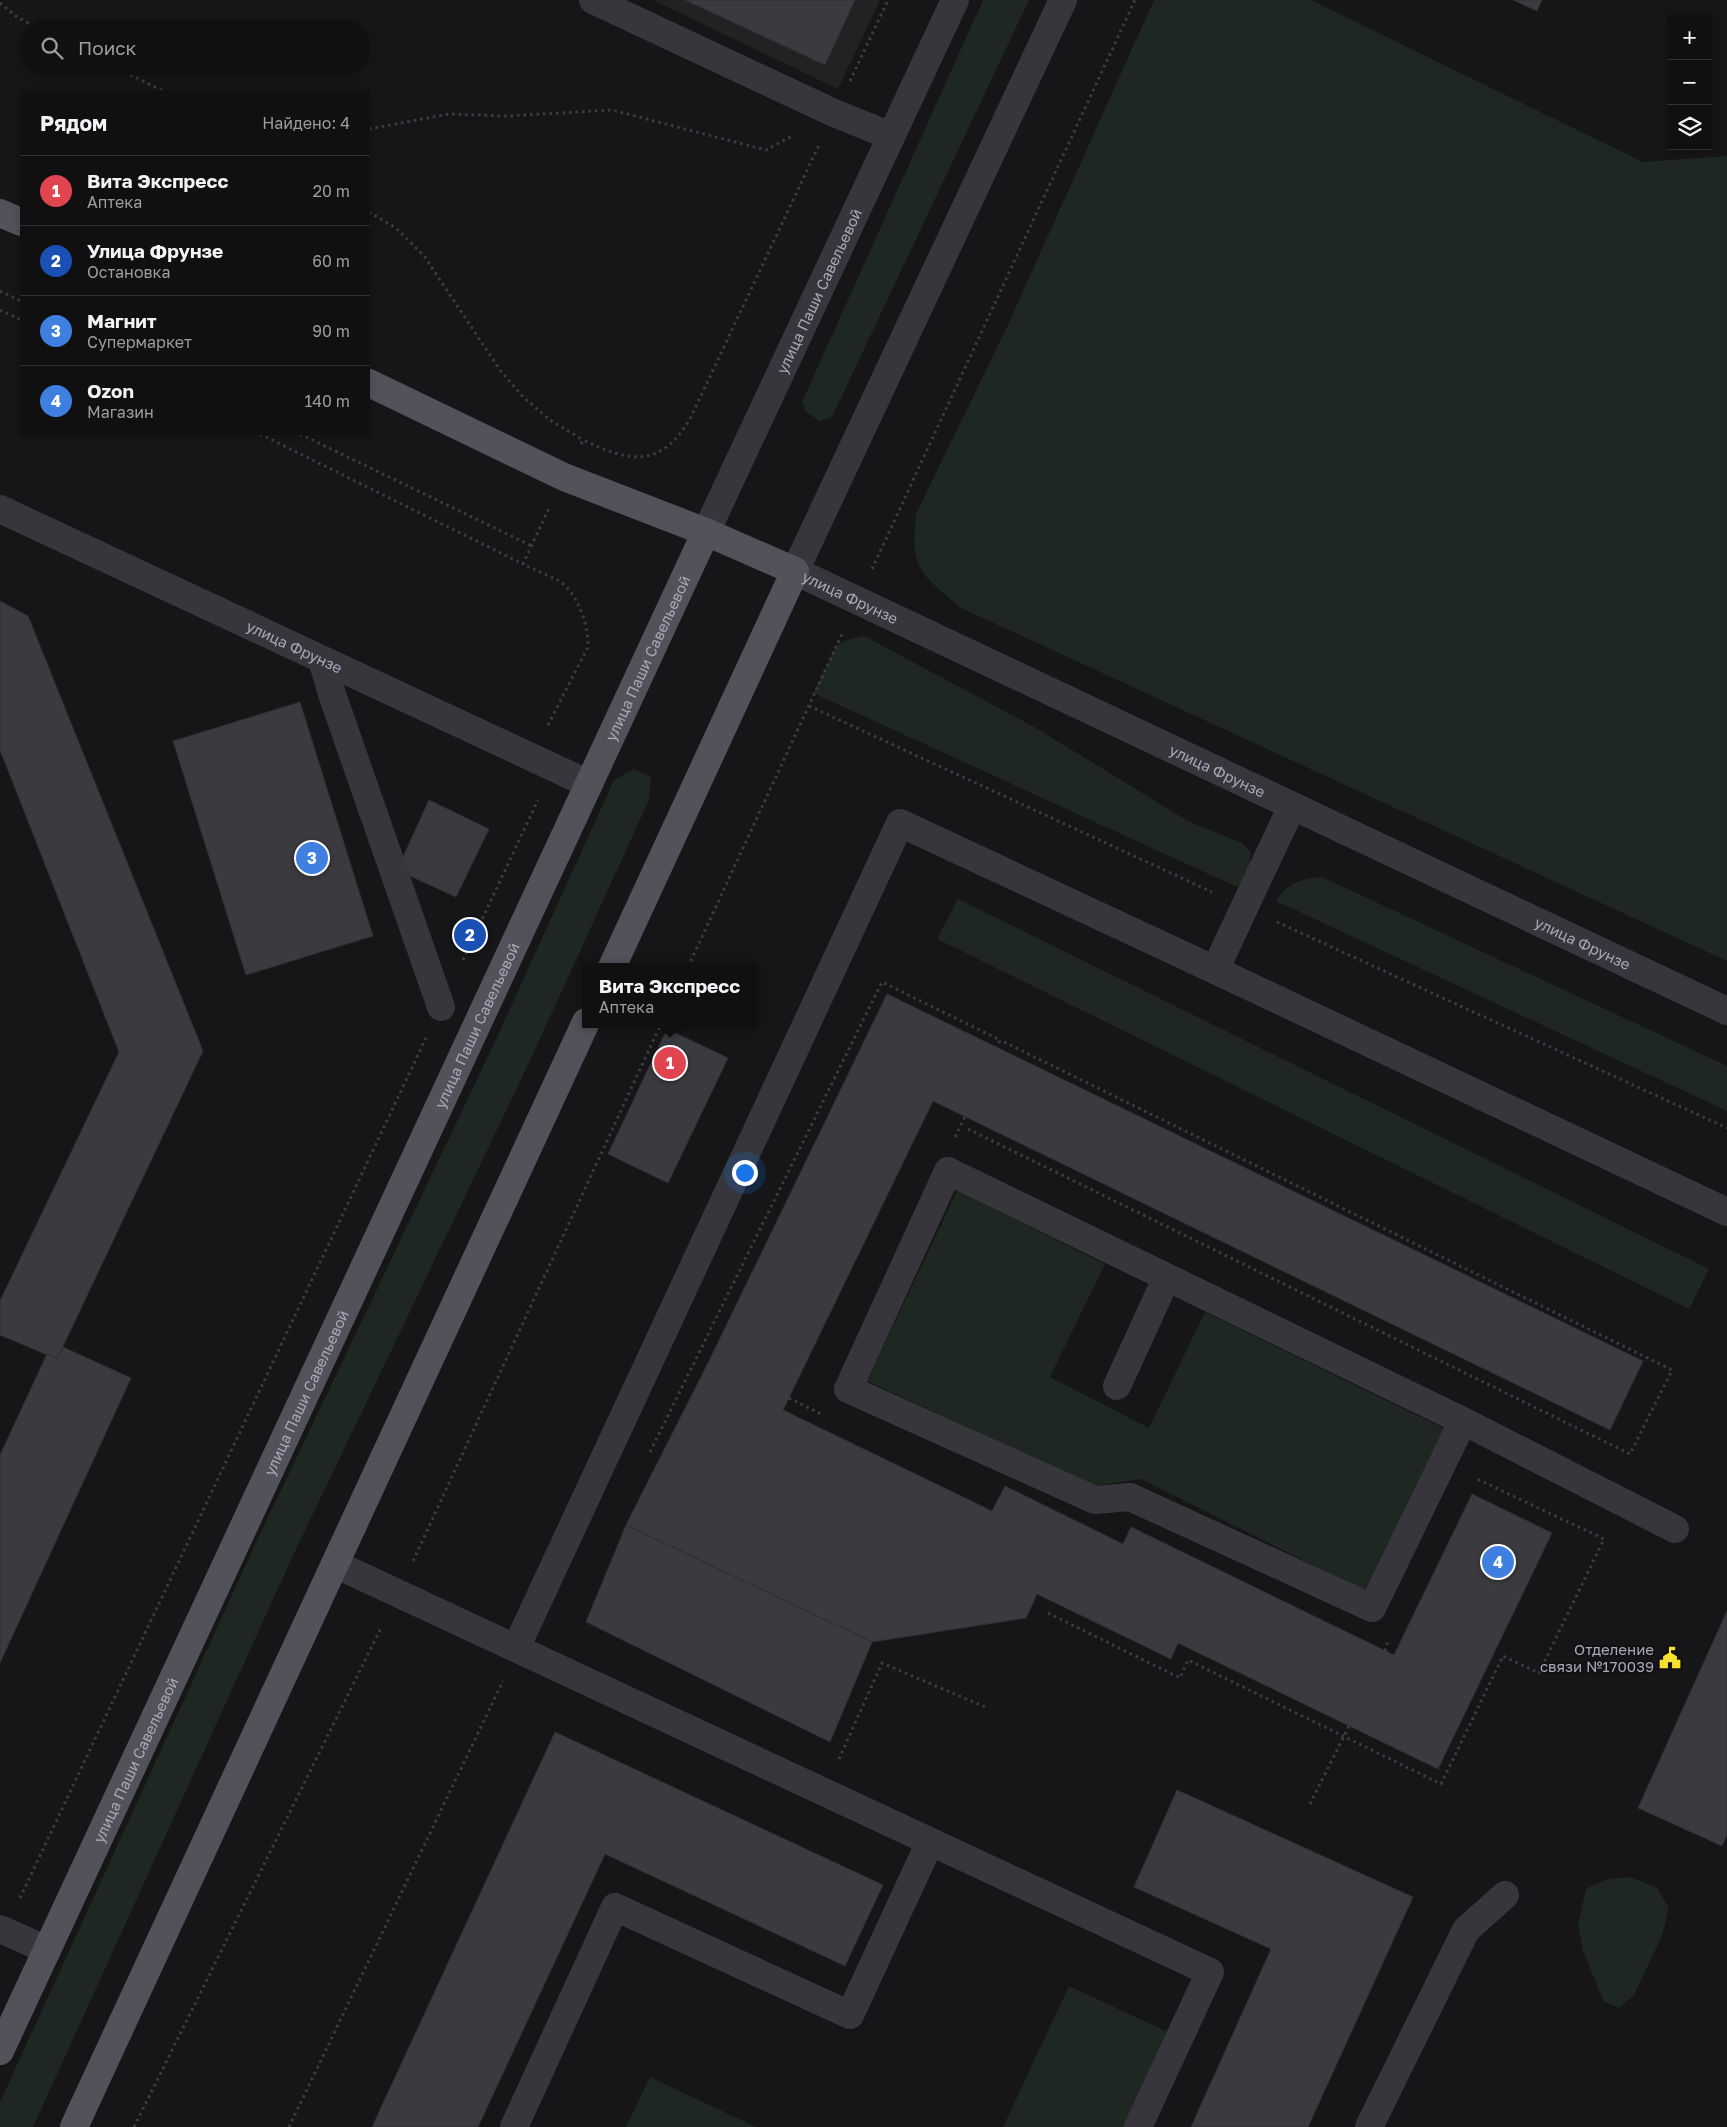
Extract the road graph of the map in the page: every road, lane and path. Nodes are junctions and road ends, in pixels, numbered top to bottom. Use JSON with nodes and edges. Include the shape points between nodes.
{"nodes":[{"id":1,"x":593,"y":0,"type":"edge"},
{"id":2,"x":955,"y":0,"type":"edge"},
{"id":3,"x":1063,"y":0,"type":"edge"},
{"id":4,"x":1135,"y":0,"type":"edge"},
{"id":5,"x":0,"y":3,"type":"edge"},
{"id":6,"x":23,"y":20,"type":"edge"},
{"id":7,"x":131,"y":75,"type":"edge"},
{"id":8,"x":160,"y":90,"type":"edge"},
{"id":9,"x":834,"y":113,"type":"junction"},
{"id":10,"x":370,"y":129,"type":"edge"},
{"id":11,"x":891,"y":136,"type":"junction"},
{"id":12,"x":0,"y":213,"type":"edge"},
{"id":13,"x":370,"y":213,"type":"edge"},
{"id":14,"x":20,"y":222,"type":"edge"},
{"id":15,"x":0,"y":291,"type":"edge"},
{"id":16,"x":20,"y":301,"type":"edge"},
{"id":17,"x":0,"y":310,"type":"edge"},
{"id":18,"x":20,"y":320,"type":"edge"},
{"id":19,"x":370,"y":382,"type":"edge"},
{"id":20,"x":262,"y":435,"type":"edge"},
{"id":21,"x":302,"y":435,"type":"edge"},
{"id":22,"x":583,"y":440,"type":"dead end"},
{"id":23,"x":0,"y":510,"type":"edge"},
{"id":24,"x":706,"y":532,"type":"junction"},
{"id":25,"x":532,"y":546,"type":"dead end"},
{"id":26,"x":523,"y":564,"type":"dead end"},
{"id":27,"x":795,"y":571,"type":"junction"},
{"id":28,"x":857,"y":601,"type":"junction"},
{"id":29,"x":322,"y":660,"type":"junction"},
{"id":30,"x":589,"y":784,"type":"junction"},
{"id":31,"x":1292,"y":806,"type":"junction"},
{"id":32,"x":614,"y":963,"type":"edge"},
{"id":33,"x":690,"y":963,"type":"edge"},
{"id":34,"x":1215,"y":970,"type":"junction"},
{"id":35,"x":441,"y":1007,"type":"dead end"},
{"id":36,"x":1727,"y":1011,"type":"edge"},
{"id":37,"x":583,"y":1028,"type":"edge"},
{"id":38,"x":659,"y":1028,"type":"edge"},
{"id":39,"x":1000,"y":1040,"type":"junction"},
{"id":40,"x":997,"y":1047,"type":"dead end"},
{"id":41,"x":965,"y":1117,"type":"dead end"},
{"id":42,"x":968,"y":1129,"type":"dead end"},
{"id":43,"x":952,"y":1144,"type":"dead end"},
{"id":44,"x":1727,"y":1212,"type":"edge"},
{"id":45,"x":1166,"y":1279,"type":"junction"},
{"id":46,"x":1117,"y":1386,"type":"dead end"},
{"id":47,"x":789,"y":1398,"type":"dead end"},
{"id":48,"x":824,"y":1415,"type":"dead end"},
{"id":49,"x":1463,"y":1421,"type":"junction"},
{"id":50,"x":645,"y":1461,"type":"dead end"},
{"id":51,"x":1466,"y":1474,"type":"dead end"},
{"id":52,"x":1675,"y":1529,"type":"dead end"},
{"id":53,"x":335,"y":1564,"type":"junction"},
{"id":54,"x":398,"y":1593,"type":"junction"},
{"id":55,"x":1048,"y":1613,"type":"dead end"},
{"id":56,"x":1389,"y":1637,"type":"dead end"},
{"id":57,"x":517,"y":1649,"type":"junction"},
{"id":58,"x":1386,"y":1651,"type":"dead end"},
{"id":59,"x":985,"y":1707,"type":"dead end"},
{"id":60,"x":1348,"y":1726,"type":"dead end"},
{"id":61,"x":1344,"y":1736,"type":"junction"},
{"id":62,"x":834,"y":1757,"type":"dead end"},
{"id":63,"x":1310,"y":1804,"type":"dead end"},
{"id":64,"x":930,"y":1842,"type":"junction"},
{"id":65,"x":1504,"y":1895,"type":"dead end"},
{"id":66,"x":0,"y":1929,"type":"edge"},
{"id":67,"x":47,"y":1950,"type":"junction"},
{"id":68,"x":0,"y":2051,"type":"edge"},
{"id":69,"x":74,"y":2127,"type":"edge"},
{"id":70,"x":134,"y":2127,"type":"edge"},
{"id":71,"x":289,"y":2127,"type":"edge"},
{"id":72,"x":514,"y":2127,"type":"edge"},
{"id":73,"x":1138,"y":2127,"type":"edge"},
{"id":74,"x":1368,"y":2127,"type":"edge"}],
"edges":[{"from":1,"to":9,"type":"street"},
{"from":2,"to":11,"type":"street","name":"улица Паши Савельевой"},
{"from":3,"to":27,"type":"street"},
{"from":4,"to":28,"type":"path"},
{"from":5,"to":6,"type":"path"},
{"from":7,"to":8,"type":"path"},
{"from":9,"to":10,"type":"path","via":[[766,150],[612,110],[506,116],[449,114]]},
{"from":9,"to":11,"type":"street"},
{"from":11,"to":24,"type":"street","name":"улица Паши Савельевой"},
{"from":12,"to":14,"type":"main road"},
{"from":13,"to":22,"type":"path","via":[[396,228],[424,256],[500,370],[523,397],[550,420]]},
{"from":15,"to":16,"type":"path"},
{"from":17,"to":18,"type":"path"},
{"from":19,"to":24,"type":"main road","name":"улица Фрунзе","via":[[564,477]]},
{"from":20,"to":26,"type":"path"},
{"from":21,"to":25,"type":"path"},
{"from":23,"to":29,"type":"street","name":"улица Фрунзе"},
{"from":24,"to":27,"type":"main road","name":"улица Фрунзе"},
{"from":24,"to":30,"type":"main road","name":"улица Паши Савельевой"},
{"from":27,"to":28,"type":"street","name":"улица Фрунзе"},
{"from":27,"to":32,"type":"main road"},
{"from":28,"to":31,"type":"street","name":"улица Фрунзе"},
{"from":28,"to":33,"type":"path"},
{"from":29,"to":30,"type":"street","name":"улица Фрунзе"},
{"from":29,"to":35,"type":"street"},
{"from":30,"to":67,"type":"main road","name":"улица Паши Савельевой"},
{"from":31,"to":34,"type":"street"},
{"from":31,"to":36,"type":"street","name":"улица Фрунзе"},
{"from":34,"to":44,"type":"street"},
{"from":34,"to":57,"type":"street","via":[[900,823]]},
{"from":37,"to":53,"type":"main road"},
{"from":38,"to":54,"type":"path"},
{"from":39,"to":40,"type":"path"},
{"from":39,"to":42,"type":"path","via":[[1672,1370],[1630,1454]]},
{"from":39,"to":50,"type":"path","via":[[882,982]]},
{"from":41,"to":43,"type":"path"},
{"from":45,"to":46,"type":"street"},
{"from":45,"to":49,"type":"street"},
{"from":45,"to":49,"type":"street","via":[[948,1171],[848,1389],[1095,1500],[1130,1497],[1372,1608]]},
{"from":47,"to":48,"type":"path"},
{"from":49,"to":52,"type":"street"},
{"from":51,"to":61,"type":"path","via":[[1604,1539],[1539,1673],[1503,1656],[1441,1784]]},
{"from":53,"to":54,"type":"street"},
{"from":53,"to":69,"type":"main road"},
{"from":54,"to":57,"type":"street"},
{"from":54,"to":70,"type":"path"},
{"from":55,"to":61,"type":"path","via":[[1180,1678],[1188,1660]]},
{"from":56,"to":58,"type":"path"},
{"from":57,"to":64,"type":"street"},
{"from":57,"to":71,"type":"path"},
{"from":59,"to":62,"type":"path","via":[[882,1663],[839,1760]]},
{"from":60,"to":61,"type":"path"},
{"from":61,"to":63,"type":"path"},
{"from":64,"to":72,"type":"street","via":[[850,2015],[615,1907]]},
{"from":64,"to":73,"type":"street","via":[[1210,1972]]},
{"from":65,"to":74,"type":"street","via":[[1466,1930]]},
{"from":66,"to":67,"type":"street"},
{"from":67,"to":68,"type":"main road","name":"улица Паши Савельевой"}]}
